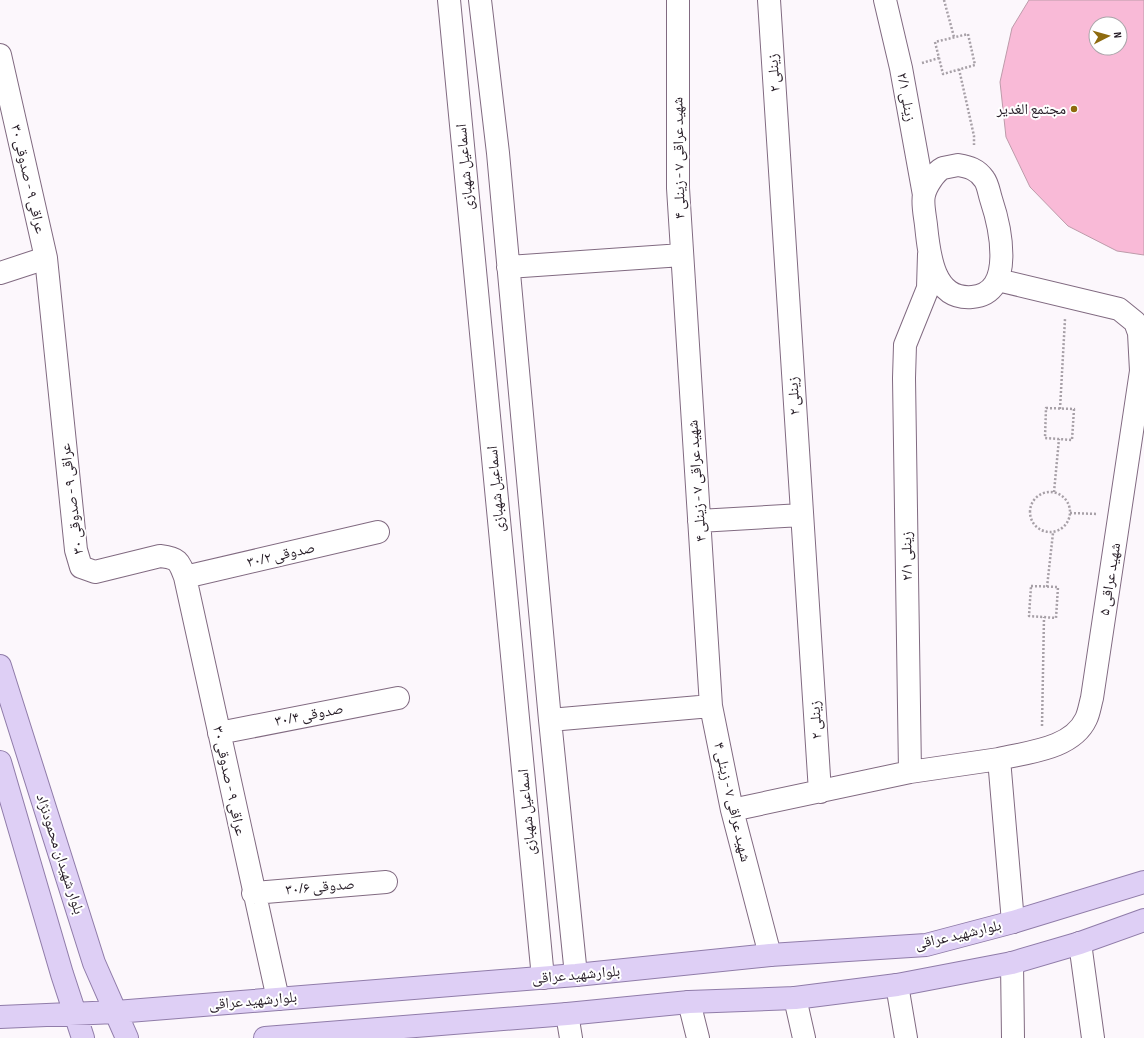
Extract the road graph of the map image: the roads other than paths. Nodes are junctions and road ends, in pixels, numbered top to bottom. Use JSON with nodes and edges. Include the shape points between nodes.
{"nodes":[{"id":1,"x":449,"y":0,"type":"edge"},
{"id":2,"x":480,"y":0,"type":"edge"},
{"id":3,"x":678,"y":0,"type":"edge"},
{"id":4,"x":769,"y":0,"type":"edge"},
{"id":5,"x":885,"y":0,"type":"edge"},
{"id":6,"x":0,"y":54,"type":"edge"},
{"id":7,"x":924,"y":195,"type":"junction"},
{"id":8,"x":929,"y":254,"type":"junction"},
{"id":9,"x":682,"y":256,"type":"junction"},
{"id":10,"x":46,"y":258,"type":"junction"},
{"id":11,"x":508,"y":267,"type":"junction"},
{"id":12,"x":0,"y":273,"type":"edge"},
{"id":13,"x":998,"y":280,"type":"junction"},
{"id":14,"x":802,"y":515,"type":"junction"},
{"id":15,"x":699,"y":521,"type":"junction"},
{"id":16,"x":378,"y":532,"type":"dead end"},
{"id":17,"x":185,"y":577,"type":"junction"},
{"id":18,"x":0,"y":666,"type":"edge"},
{"id":19,"x":398,"y":698,"type":"dead end"},
{"id":20,"x":711,"y":706,"type":"junction"},
{"id":21,"x":550,"y":720,"type":"junction"},
{"id":22,"x":219,"y":733,"type":"junction"},
{"id":23,"x":999,"y":759,"type":"junction"},
{"id":24,"x":0,"y":762,"type":"edge"},
{"id":25,"x":910,"y":772,"type":"junction"},
{"id":26,"x":820,"y":792,"type":"junction"},
{"id":27,"x":732,"y":810,"type":"junction"},
{"id":28,"x":386,"y":882,"type":"dead end"},
{"id":29,"x":1144,"y":882,"type":"edge"},
{"id":30,"x":253,"y":893,"type":"junction"},
{"id":31,"x":1144,"y":920,"type":"edge"},
{"id":32,"x":1013,"y":922,"type":"junction"},
{"id":33,"x":1080,"y":943,"type":"junction"},
{"id":34,"x":770,"y":955,"type":"junction"},
{"id":35,"x":1012,"y":963,"type":"junction"},
{"id":36,"x":576,"y":975,"type":"junction"},
{"id":37,"x":543,"y":978,"type":"junction"},
{"id":38,"x":897,"y":986,"type":"junction"},
{"id":39,"x":795,"y":998,"type":"junction"},
{"id":40,"x":278,"y":999,"type":"junction"},
{"id":41,"x":689,"y":1002,"type":"junction"},
{"id":42,"x":116,"y":1012,"type":"junction"},
{"id":43,"x":76,"y":1014,"type":"junction"},
{"id":44,"x":567,"y":1014,"type":"junction"},
{"id":45,"x":0,"y":1017,"type":"edge"},
{"id":46,"x":396,"y":1033,"type":"edge"},
{"id":47,"x":83,"y":1038,"type":"edge"},
{"id":48,"x":127,"y":1038,"type":"edge"},
{"id":49,"x":265,"y":1038,"type":"edge"},
{"id":50,"x":571,"y":1038,"type":"edge"},
{"id":51,"x":698,"y":1038,"type":"edge"},
{"id":52,"x":804,"y":1038,"type":"edge"},
{"id":53,"x":906,"y":1038,"type":"edge"},
{"id":54,"x":1013,"y":1038,"type":"edge"},
{"id":55,"x":1093,"y":1038,"type":"edge"}],
"edges":[{"from":1,"to":37,"type":"street","name":"اسماعیل شهبازی"},
{"from":2,"to":11,"type":"street"},
{"from":3,"to":9,"type":"street","name":"شهید عراقی ۷ - زینلی ۴","via":[[678,188]]},
{"from":4,"to":14,"type":"street","name":"زینلی ۲"},
{"from":5,"to":7,"type":"street","name":"زینلی ۲/۱","via":[[901,68]]},
{"from":6,"to":10,"type":"street","name":"عراقی ۹ - صدوقی ۳۰"},
{"from":7,"to":8,"type":"street","name":"زینلی ۲/۱"},
{"from":7,"to":13,"type":"street","via":[[932,178],[942,168],[958,165],[973,168],[985,179],[995,210],[1002,261]]},
{"from":8,"to":13,"type":"street","via":[[945,290],[960,298],[975,297],[989,292]]},
{"from":8,"to":25,"type":"street","name":"زینلی ۲/۱","via":[[928,288],[905,345]]},
{"from":9,"to":11,"type":"street"},
{"from":9,"to":15,"type":"street","name":"شهید عراقی ۷ - زینلی ۴"},
{"from":10,"to":12,"type":"street"},
{"from":10,"to":17,"type":"street","name":"عراقی ۹ - صدوقی ۳۰","via":[[76,550],[81,567],[95,572],[160,556],[179,561]]},
{"from":11,"to":21,"type":"street"},
{"from":13,"to":23,"type":"street","name":"شهید عراقی ۵","via":[[1119,308],[1135,322],[1141,371],[1092,698],[1086,719],[1072,737],[1041,749]]},
{"from":14,"to":15,"type":"street"},
{"from":14,"to":26,"type":"street","name":"زینلی ۲"},
{"from":15,"to":20,"type":"street","name":"شهید عراقی ۷ - زینلی ۴"},
{"from":16,"to":17,"type":"street","name":"صدوقی ۳۰/۲"},
{"from":17,"to":22,"type":"street","name":"عراقی ۹ - صدوقی ۳۰"},
{"from":18,"to":42,"type":"main road","name":"بلوار شهیدان محمودنژاد","via":[[94,963]]},
{"from":19,"to":22,"type":"street","name":"صدوقی ۳۰/۴"},
{"from":20,"to":21,"type":"street"},
{"from":20,"to":27,"type":"street","name":"شهید عراقی ۷ - زینلی ۴"},
{"from":21,"to":36,"type":"street"},
{"from":22,"to":30,"type":"street","name":"عراقی ۹ - صدوقی ۳۰"},
{"from":23,"to":25,"type":"street"},
{"from":23,"to":32,"type":"street"},
{"from":24,"to":43,"type":"main road","name":"بلوار شهیدان محمودنژاد"},
{"from":25,"to":26,"type":"street"},
{"from":26,"to":27,"type":"street"},
{"from":27,"to":34,"type":"street","name":"شهید عراقی ۷ - زینلی ۴"},
{"from":28,"to":30,"type":"street","name":"صدوقی ۳۰/۶"},
{"from":29,"to":32,"type":"main road","name":"بلوارشهید عراقی"},
{"from":30,"to":40,"type":"street","name":"عراقی ۹ - صدوقی ۳۰"},
{"from":31,"to":33,"type":"main road"},
{"from":32,"to":34,"type":"main road","name":"بلوارشهید عراقی","via":[[926,945]]},
{"from":33,"to":35,"type":"main road"},
{"from":33,"to":55,"type":"street"},
{"from":34,"to":36,"type":"main road","name":"بلوارشهید عراقی"},
{"from":35,"to":38,"type":"main road"},
{"from":35,"to":54,"type":"street"},
{"from":36,"to":37,"type":"main road","name":"بلوارشهید عراقی"},
{"from":37,"to":40,"type":"main road","name":"بلوارشهید عراقی"},
{"from":38,"to":39,"type":"main road"},
{"from":38,"to":53,"type":"street"},
{"from":39,"to":41,"type":"main road"},
{"from":39,"to":52,"type":"street"},
{"from":40,"to":42,"type":"main road","name":"بلوارشهید عراقی"},
{"from":41,"to":44,"type":"main road"},
{"from":41,"to":51,"type":"street"},
{"from":42,"to":43,"type":"main road","name":"بلوارشهید عراقی"},
{"from":42,"to":48,"type":"main road","name":"بلوار شهیدان محمودنژاد"},
{"from":43,"to":45,"type":"main road","name":"بلوارشهید عراقی"},
{"from":43,"to":47,"type":"main road","name":"بلوار شهیدان محمودنژاد"},
{"from":44,"to":46,"type":"main road"},
{"from":44,"to":50,"type":"street"},
{"from":46,"to":49,"type":"main road"}]}
